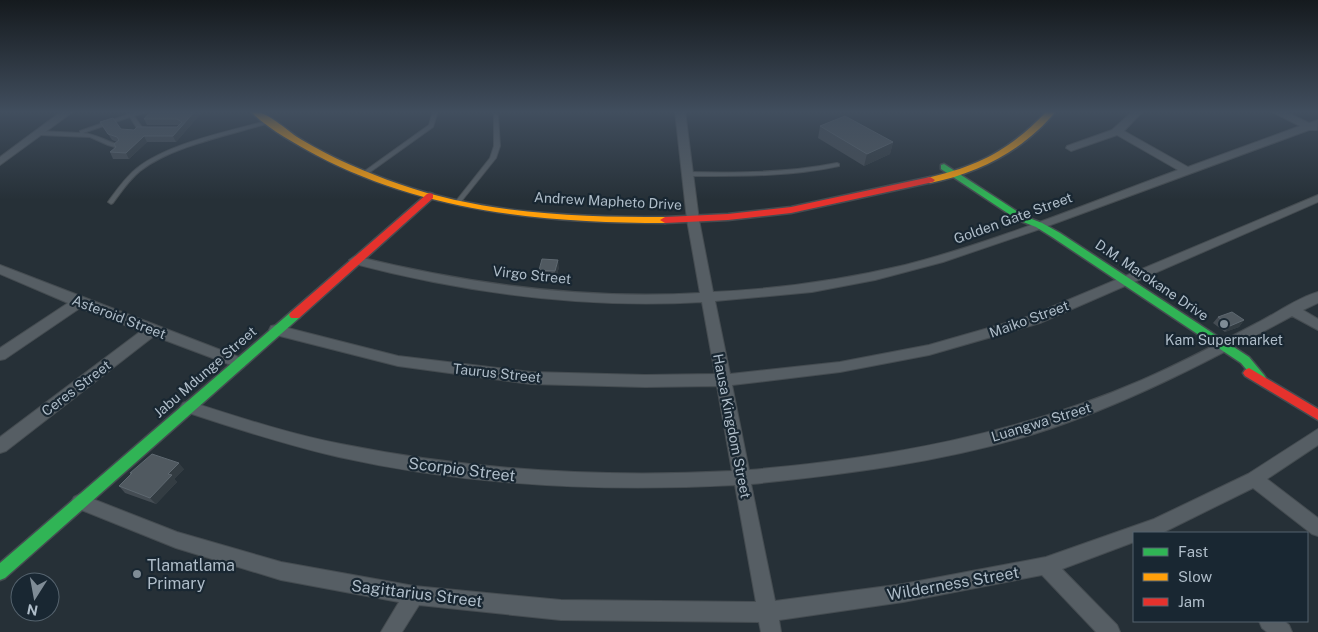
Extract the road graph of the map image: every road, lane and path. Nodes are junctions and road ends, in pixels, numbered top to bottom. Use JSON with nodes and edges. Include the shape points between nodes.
{"nodes":[{"id":1,"x":30,"y":140,"type":"edge"},
{"id":2,"x":101,"y":140,"type":"edge"},
{"id":3,"x":209,"y":140,"type":"edge"},
{"id":4,"x":295,"y":140,"type":"edge"},
{"id":5,"x":412,"y":140,"type":"edge"},
{"id":6,"x":497,"y":140,"type":"edge"},
{"id":7,"x":683,"y":140,"type":"edge"},
{"id":8,"x":1022,"y":140,"type":"edge"},
{"id":9,"x":1093,"y":140,"type":"edge"},
{"id":10,"x":1133,"y":140,"type":"edge"},
{"id":11,"x":1273,"y":140,"type":"edge"},
{"id":12,"x":118,"y":146,"type":"edge"},
{"id":13,"x":1071,"y":148,"type":"dead end"},
{"id":14,"x":959,"y":160,"type":"dead end"},
{"id":15,"x":0,"y":162,"type":"edge"},
{"id":16,"x":836,"y":165,"type":"dead end"},
{"id":17,"x":948,"y":170,"type":"junction"},
{"id":18,"x":1186,"y":170,"type":"junction"},
{"id":19,"x":364,"y":174,"type":"junction"},
{"id":20,"x":687,"y":174,"type":"junction"},
{"id":21,"x":430,"y":196,"type":"junction"},
{"id":22,"x":1318,"y":198,"type":"edge"},
{"id":23,"x":110,"y":202,"type":"dead end"},
{"id":24,"x":458,"y":202,"type":"junction"},
{"id":25,"x":693,"y":220,"type":"junction"},
{"id":26,"x":1035,"y":226,"type":"junction"},
{"id":27,"x":356,"y":260,"type":"junction"},
{"id":28,"x":4,"y":274,"type":"edge"},
{"id":29,"x":1120,"y":283,"type":"junction"},
{"id":30,"x":1318,"y":297,"type":"edge"},
{"id":31,"x":707,"y":298,"type":"junction"},
{"id":32,"x":79,"y":302,"type":"junction"},
{"id":33,"x":1292,"y":310,"type":"junction"},
{"id":34,"x":1318,"y":325,"type":"edge"},
{"id":35,"x":153,"y":330,"type":"junction"},
{"id":36,"x":276,"y":330,"type":"junction"},
{"id":37,"x":1219,"y":349,"type":"junction"},
{"id":38,"x":0,"y":355,"type":"edge"},
{"id":39,"x":239,"y":363,"type":"junction"},
{"id":40,"x":724,"y":380,"type":"junction"},
{"id":41,"x":188,"y":407,"type":"junction"},
{"id":42,"x":1318,"y":415,"type":"edge"},
{"id":43,"x":1318,"y":436,"type":"edge"},
{"id":44,"x":0,"y":446,"type":"edge"},
{"id":45,"x":742,"y":479,"type":"junction"},
{"id":46,"x":1254,"y":479,"type":"junction"},
{"id":47,"x":80,"y":502,"type":"junction"},
{"id":48,"x":1318,"y":528,"type":"edge"},
{"id":49,"x":1163,"y":529,"type":"edge"},
{"id":50,"x":1147,"y":532,"type":"edge"},
{"id":51,"x":1133,"y":535,"type":"edge"},
{"id":52,"x":1046,"y":566,"type":"junction"},
{"id":53,"x":0,"y":572,"type":"edge"},
{"id":54,"x":414,"y":595,"type":"junction"},
{"id":55,"x":766,"y":612,"type":"junction"},
{"id":56,"x":1270,"y":622,"type":"edge"},
{"id":57,"x":391,"y":632,"type":"edge"},
{"id":58,"x":771,"y":632,"type":"edge"},
{"id":59,"x":1110,"y":632,"type":"edge"},
{"id":60,"x":1282,"y":632,"type":"edge"}],
"edges":[{"from":1,"to":15,"type":"street"},
{"from":2,"to":12,"type":"lane"},
{"from":3,"to":23,"type":"lane","via":[[156,159],[137,171]]},
{"from":4,"to":19,"type":"main road","name":"Andrew Mapheto Drive","via":[[335,163]]},
{"from":5,"to":19,"type":"lane"},
{"from":6,"to":24,"type":"lane","via":[[493,158]]},
{"from":7,"to":20,"type":"street","name":"Hausa Kingdom Street"},
{"from":8,"to":17,"type":"main road","name":"Andrew Mapheto Drive","via":[[980,164]]},
{"from":9,"to":13,"type":"street"},
{"from":10,"to":18,"type":"street"},
{"from":11,"to":18,"type":"street","name":"Golden Gate Street"},
{"from":14,"to":17,"type":"main road","name":"Andrew Mapheto Drive"},
{"from":16,"to":20,"type":"lane","via":[[774,173]]},
{"from":17,"to":25,"type":"main road","name":"Andrew Mapheto Drive","via":[[924,176],[920,181],[819,205]]},
{"from":17,"to":26,"type":"main road","name":"D.M. Marokane Drive"},
{"from":18,"to":26,"type":"street","name":"Golden Gate Street"},
{"from":19,"to":21,"type":"main road","name":"Andrew Mapheto Drive"},
{"from":20,"to":25,"type":"street","name":"Hausa Kingdom Street"},
{"from":21,"to":24,"type":"main road","name":"Andrew Mapheto Drive"},
{"from":21,"to":27,"type":"main road","name":"Jabu Mdunge Street"},
{"from":22,"to":29,"type":"street","name":"Maiko Street"},
{"from":24,"to":25,"type":"main road","name":"Andrew Mapheto Drive","via":[[572,218]]},
{"from":25,"to":31,"type":"street","name":"Hausa Kingdom Street"},
{"from":26,"to":29,"type":"main road","name":"D.M. Marokane Drive"},
{"from":26,"to":31,"type":"street","name":"Golden Gate Street","via":[[958,253],[877,275],[822,286]]},
{"from":27,"to":31,"type":"street","name":"Virgo Street","via":[[454,282],[526,292],[596,297]]},
{"from":27,"to":36,"type":"main road","name":"Jabu Mdunge Street"},
{"from":28,"to":32,"type":"street","name":"Asteroid Street"},
{"from":29,"to":37,"type":"main road","name":"D.M. Marokane Drive"},
{"from":29,"to":40,"type":"street","name":"Maiko Street","via":[[1034,320],[929,350],[840,367]]},
{"from":30,"to":33,"type":"street","name":"Luangwa Street"},
{"from":31,"to":40,"type":"street","name":"Hausa Kingdom Street"},
{"from":32,"to":35,"type":"street","name":"Asteroid Street"},
{"from":32,"to":38,"type":"street"},
{"from":33,"to":34,"type":"street"},
{"from":33,"to":37,"type":"street","name":"Luangwa Street"},
{"from":35,"to":39,"type":"street","name":"Asteroid Street"},
{"from":35,"to":44,"type":"street","name":"Ceres Street"},
{"from":36,"to":39,"type":"main road","name":"Jabu Mdunge Street"},
{"from":36,"to":40,"type":"street","name":"Taurus Street","via":[[398,361],[494,374],[574,380]]},
{"from":37,"to":42,"type":"main road","name":"D.M. Marokane Drive","via":[[1245,360],[1260,378]]},
{"from":37,"to":45,"type":"street","name":"Luangwa Street","via":[[1105,402],[1031,428],[947,450]]},
{"from":39,"to":41,"type":"main road","name":"Jabu Mdunge Street"},
{"from":40,"to":45,"type":"street","name":"Hausa Kingdom Street"},
{"from":41,"to":45,"type":"street","name":"Scorpio Street","via":[[339,451],[446,469],[543,478]]},
{"from":41,"to":47,"type":"main road","name":"Jabu Mdunge Street"},
{"from":43,"to":46,"type":"street","name":"Wilderness Street"},
{"from":45,"to":55,"type":"street","name":"Hausa Kingdom Street"},
{"from":46,"to":48,"type":"street"},
{"from":46,"to":49,"type":"street","name":"Wilderness Street"},
{"from":47,"to":53,"type":"main road","name":"Jabu Mdunge Street"},
{"from":47,"to":54,"type":"street","name":"Sagittarius Street","via":[[176,540],[273,568]]},
{"from":49,"to":50,"type":"street","name":"Wilderness Street"},
{"from":51,"to":52,"type":"street","name":"Wilderness Street"},
{"from":52,"to":55,"type":"street","name":"Wilderness Street","via":[[903,593]]},
{"from":52,"to":59,"type":"street"},
{"from":54,"to":55,"type":"street","name":"Sagittarius Street","via":[[561,610]]},
{"from":54,"to":57,"type":"street"},
{"from":55,"to":58,"type":"street","name":"Hausa Kingdom Street"},
{"from":56,"to":60,"type":"street"}]}
